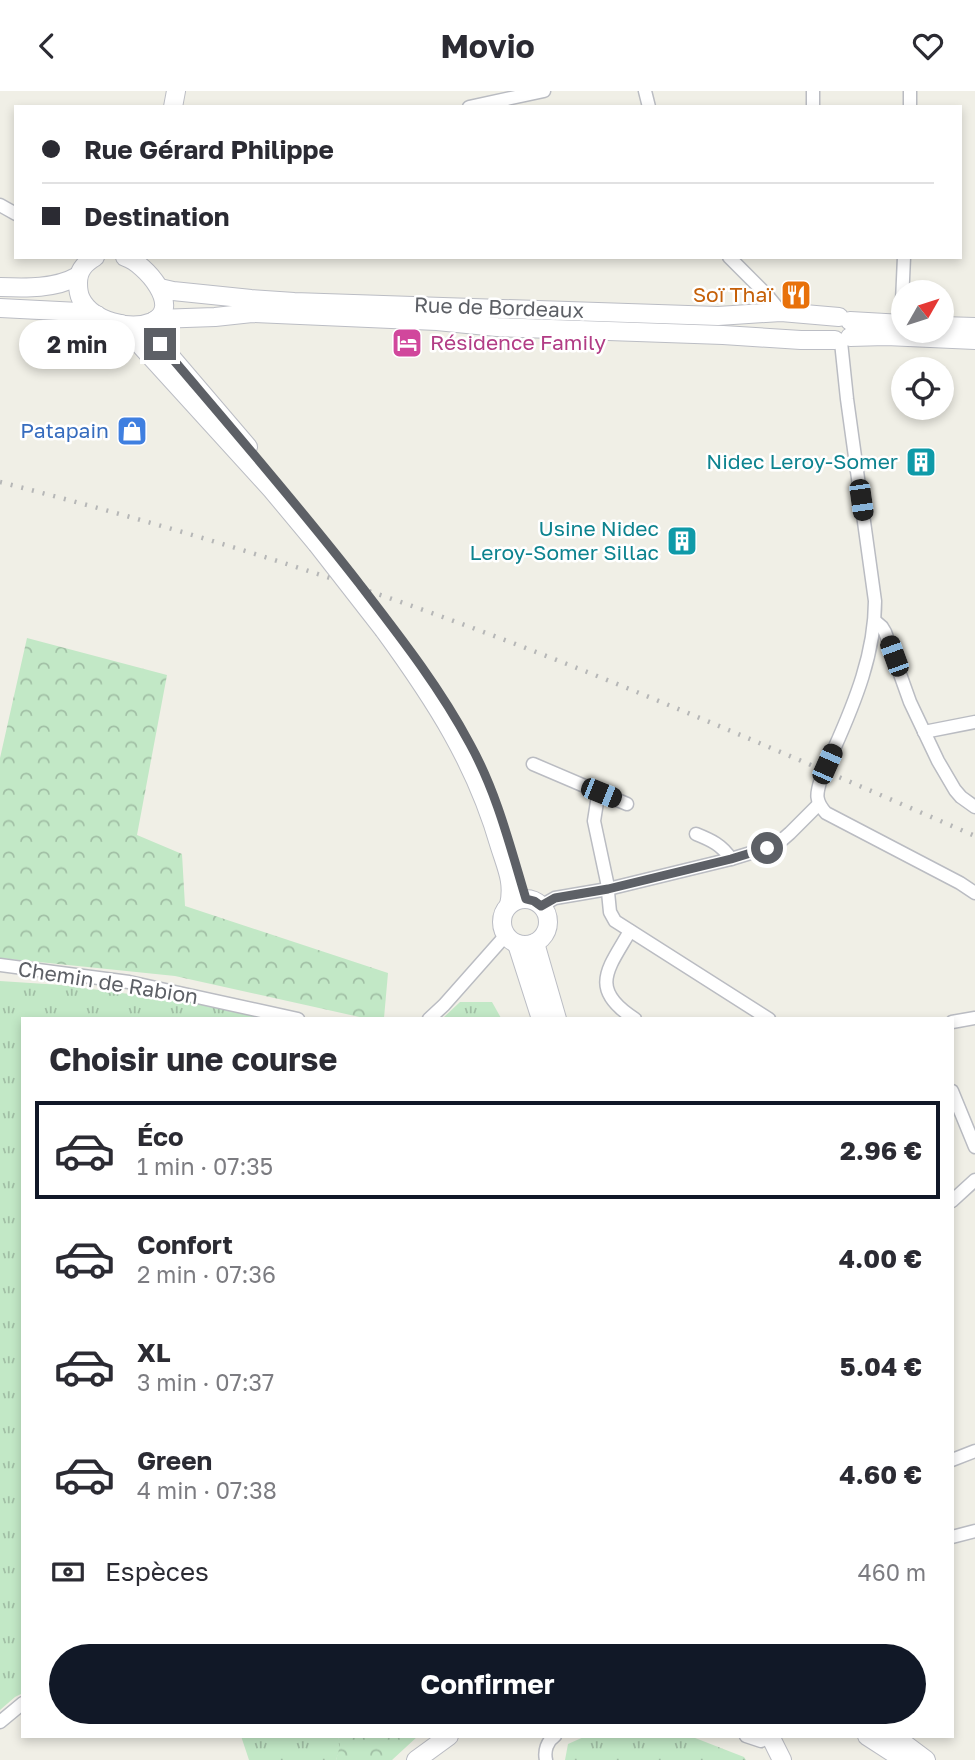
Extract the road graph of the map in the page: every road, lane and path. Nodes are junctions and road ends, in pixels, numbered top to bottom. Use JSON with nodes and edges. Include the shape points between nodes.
{"nodes":[{"id":1,"x":544,"y":91,"type":"edge"},
{"id":2,"x":478,"y":105,"type":"edge"},
{"id":3,"x":130,"y":259,"type":"edge"},
{"id":4,"x":152,"y":259,"type":"edge"},
{"id":5,"x":731,"y":259,"type":"edge"},
{"id":6,"x":904,"y":259,"type":"edge"},
{"id":7,"x":85,"y":264,"type":"edge"},
{"id":8,"x":903,"y":280,"type":"edge"},
{"id":9,"x":157,"y":284,"type":"junction"},
{"id":10,"x":0,"y":287,"type":"edge"},
{"id":11,"x":0,"y":308,"type":"edge"},
{"id":12,"x":781,"y":312,"type":"junction"},
{"id":13,"x":97,"y":315,"type":"junction"},
{"id":14,"x":155,"y":320,"type":"junction"},
{"id":15,"x":121,"y":324,"type":"junction"},
{"id":16,"x":891,"y":325,"type":"edge"},
{"id":17,"x":954,"y":326,"type":"edge"},
{"id":18,"x":975,"y":327,"type":"edge"},
{"id":19,"x":843,"y":331,"type":"junction"},
{"id":20,"x":975,"y":340,"type":"edge"},
{"id":21,"x":325,"y":547,"type":"junction"},
{"id":22,"x":875,"y":621,"type":"junction"},
{"id":23,"x":975,"y":722,"type":"edge"},
{"id":24,"x":924,"y":732,"type":"junction"},
{"id":25,"x":533,"y":764,"type":"dead end"},
{"id":26,"x":601,"y":793,"type":"junction"},
{"id":27,"x":627,"y":804,"type":"dead end"},
{"id":28,"x":819,"y":804,"type":"junction"},
{"id":29,"x":975,"y":807,"type":"edge"},
{"id":30,"x":696,"y":834,"type":"dead end"},
{"id":31,"x":731,"y":859,"type":"junction"},
{"id":32,"x":608,"y":889,"type":"junction"},
{"id":33,"x":975,"y":893,"type":"edge"},
{"id":34,"x":526,"y":903,"type":"junction"},
{"id":35,"x":630,"y":931,"type":"junction"},
{"id":36,"x":519,"y":941,"type":"junction"},
{"id":37,"x":0,"y":965,"type":"edge"},
{"id":38,"x":289,"y":1017,"type":"edge"},
{"id":39,"x":431,"y":1017,"type":"edge"},
{"id":40,"x":540,"y":1017,"type":"edge"},
{"id":41,"x":556,"y":1017,"type":"edge"},
{"id":42,"x":632,"y":1017,"type":"edge"},
{"id":43,"x":766,"y":1017,"type":"edge"},
{"id":44,"x":975,"y":1019,"type":"edge"},
{"id":45,"x":954,"y":1022,"type":"edge"},
{"id":46,"x":954,"y":1096,"type":"edge"},
{"id":47,"x":975,"y":1147,"type":"edge"},
{"id":48,"x":975,"y":1180,"type":"edge"},
{"id":49,"x":954,"y":1199,"type":"edge"},
{"id":50,"x":975,"y":1451,"type":"edge"},
{"id":51,"x":954,"y":1459,"type":"edge"},
{"id":52,"x":975,"y":1531,"type":"edge"},
{"id":53,"x":954,"y":1536,"type":"edge"},
{"id":54,"x":21,"y":1705,"type":"edge"},
{"id":55,"x":0,"y":1722,"type":"edge"},
{"id":56,"x":428,"y":1738,"type":"edge"},
{"id":57,"x":446,"y":1738,"type":"edge"},
{"id":58,"x":552,"y":1738,"type":"edge"},
{"id":59,"x":761,"y":1738,"type":"edge"},
{"id":60,"x":762,"y":1738,"type":"edge"},
{"id":61,"x":870,"y":1738,"type":"edge"},
{"id":62,"x":887,"y":1738,"type":"edge"},
{"id":63,"x":897,"y":1738,"type":"edge"},
{"id":64,"x":403,"y":1760,"type":"edge"},
{"id":65,"x":416,"y":1760,"type":"edge"},
{"id":66,"x":546,"y":1760,"type":"edge"},
{"id":67,"x":769,"y":1760,"type":"edge"},
{"id":68,"x":782,"y":1760,"type":"edge"},
{"id":69,"x":904,"y":1760,"type":"edge"},
{"id":70,"x":920,"y":1760,"type":"edge"},
{"id":71,"x":926,"y":1760,"type":"edge"}],
"edges":[{"from":1,"to":2,"type":"street"},
{"from":3,"to":9,"type":"main road"},
{"from":4,"to":9,"type":"main road"},
{"from":5,"to":12,"type":"street"},
{"from":6,"to":8,"type":"street"},
{"from":7,"to":10,"type":"main road","via":[[61,284]]},
{"from":7,"to":13,"type":"main road","via":[[78,291],[85,306]]},
{"from":9,"to":12,"type":"main road","name":"Rue de Bordeaux","via":[[173,291],[294,302],[718,316]]},
{"from":9,"to":14,"type":"main road","via":[[164,303]]},
{"from":11,"to":13,"type":"main road"},
{"from":12,"to":19,"type":"main road","name":"Rue de Bordeaux","via":[[824,314]]},
{"from":13,"to":15,"type":"main road"},
{"from":14,"to":15,"type":"main road","name":"Rue de Bordeaux"},
{"from":14,"to":19,"type":"main road","name":"Rue de Bordeaux","via":[[252,313],[802,340]]},
{"from":14,"to":21,"type":"main road","via":[[160,344]]},
{"from":15,"to":21,"type":"main road"},
{"from":16,"to":19,"type":"main road","name":"Rue de Bordeaux"},
{"from":17,"to":18,"type":"main road"},
{"from":19,"to":20,"type":"main road","name":"Rue de Bordeaux"},
{"from":19,"to":22,"type":"street"},
{"from":21,"to":34,"type":"main road","via":[[427,674],[471,744],[507,830]]},
{"from":22,"to":24,"type":"street","via":[[885,632]]},
{"from":22,"to":28,"type":"street","bridge":true,"via":[[860,686],[816,793]]},
{"from":23,"to":24,"type":"street"},
{"from":24,"to":29,"type":"street","via":[[955,790]]},
{"from":25,"to":26,"type":"street"},
{"from":26,"to":27,"type":"street"},
{"from":26,"to":32,"type":"street","via":[[594,821]]},
{"from":28,"to":31,"type":"street","via":[[782,840]]},
{"from":28,"to":33,"type":"street","via":[[836,819]]},
{"from":30,"to":31,"type":"street","via":[[718,843]]},
{"from":31,"to":32,"type":"street"},
{"from":32,"to":34,"type":"street"},
{"from":32,"to":35,"type":"street","via":[[612,917]]},
{"from":34,"to":36,"type":"main road","via":[[503,914],[502,919],[503,930]]},
{"from":34,"to":36,"type":"main road","via":[[547,915],[548,926],[543,936]]},
{"from":35,"to":42,"type":"street","via":[[610,965],[606,985],[614,1003]]},
{"from":35,"to":43,"type":"street"},
{"from":36,"to":39,"type":"street"},
{"from":36,"to":40,"type":"main road"},
{"from":36,"to":41,"type":"main road"},
{"from":37,"to":38,"type":"street","name":"Chemin de Rabion","via":[[129,982]]},
{"from":44,"to":45,"type":"street"},
{"from":46,"to":47,"type":"street"},
{"from":48,"to":49,"type":"street"},
{"from":50,"to":51,"type":"street"},
{"from":52,"to":53,"type":"street"},
{"from":54,"to":55,"type":"street"},
{"from":56,"to":64,"type":"main road"},
{"from":57,"to":65,"type":"main road"},
{"from":58,"to":66,"type":"street","via":[[544,1753]]},
{"from":59,"to":67,"type":"main road"},
{"from":60,"to":68,"type":"main road"},
{"from":61,"to":69,"type":"main road"},
{"from":62,"to":70,"type":"main road"},
{"from":63,"to":71,"type":"main road"}]}
